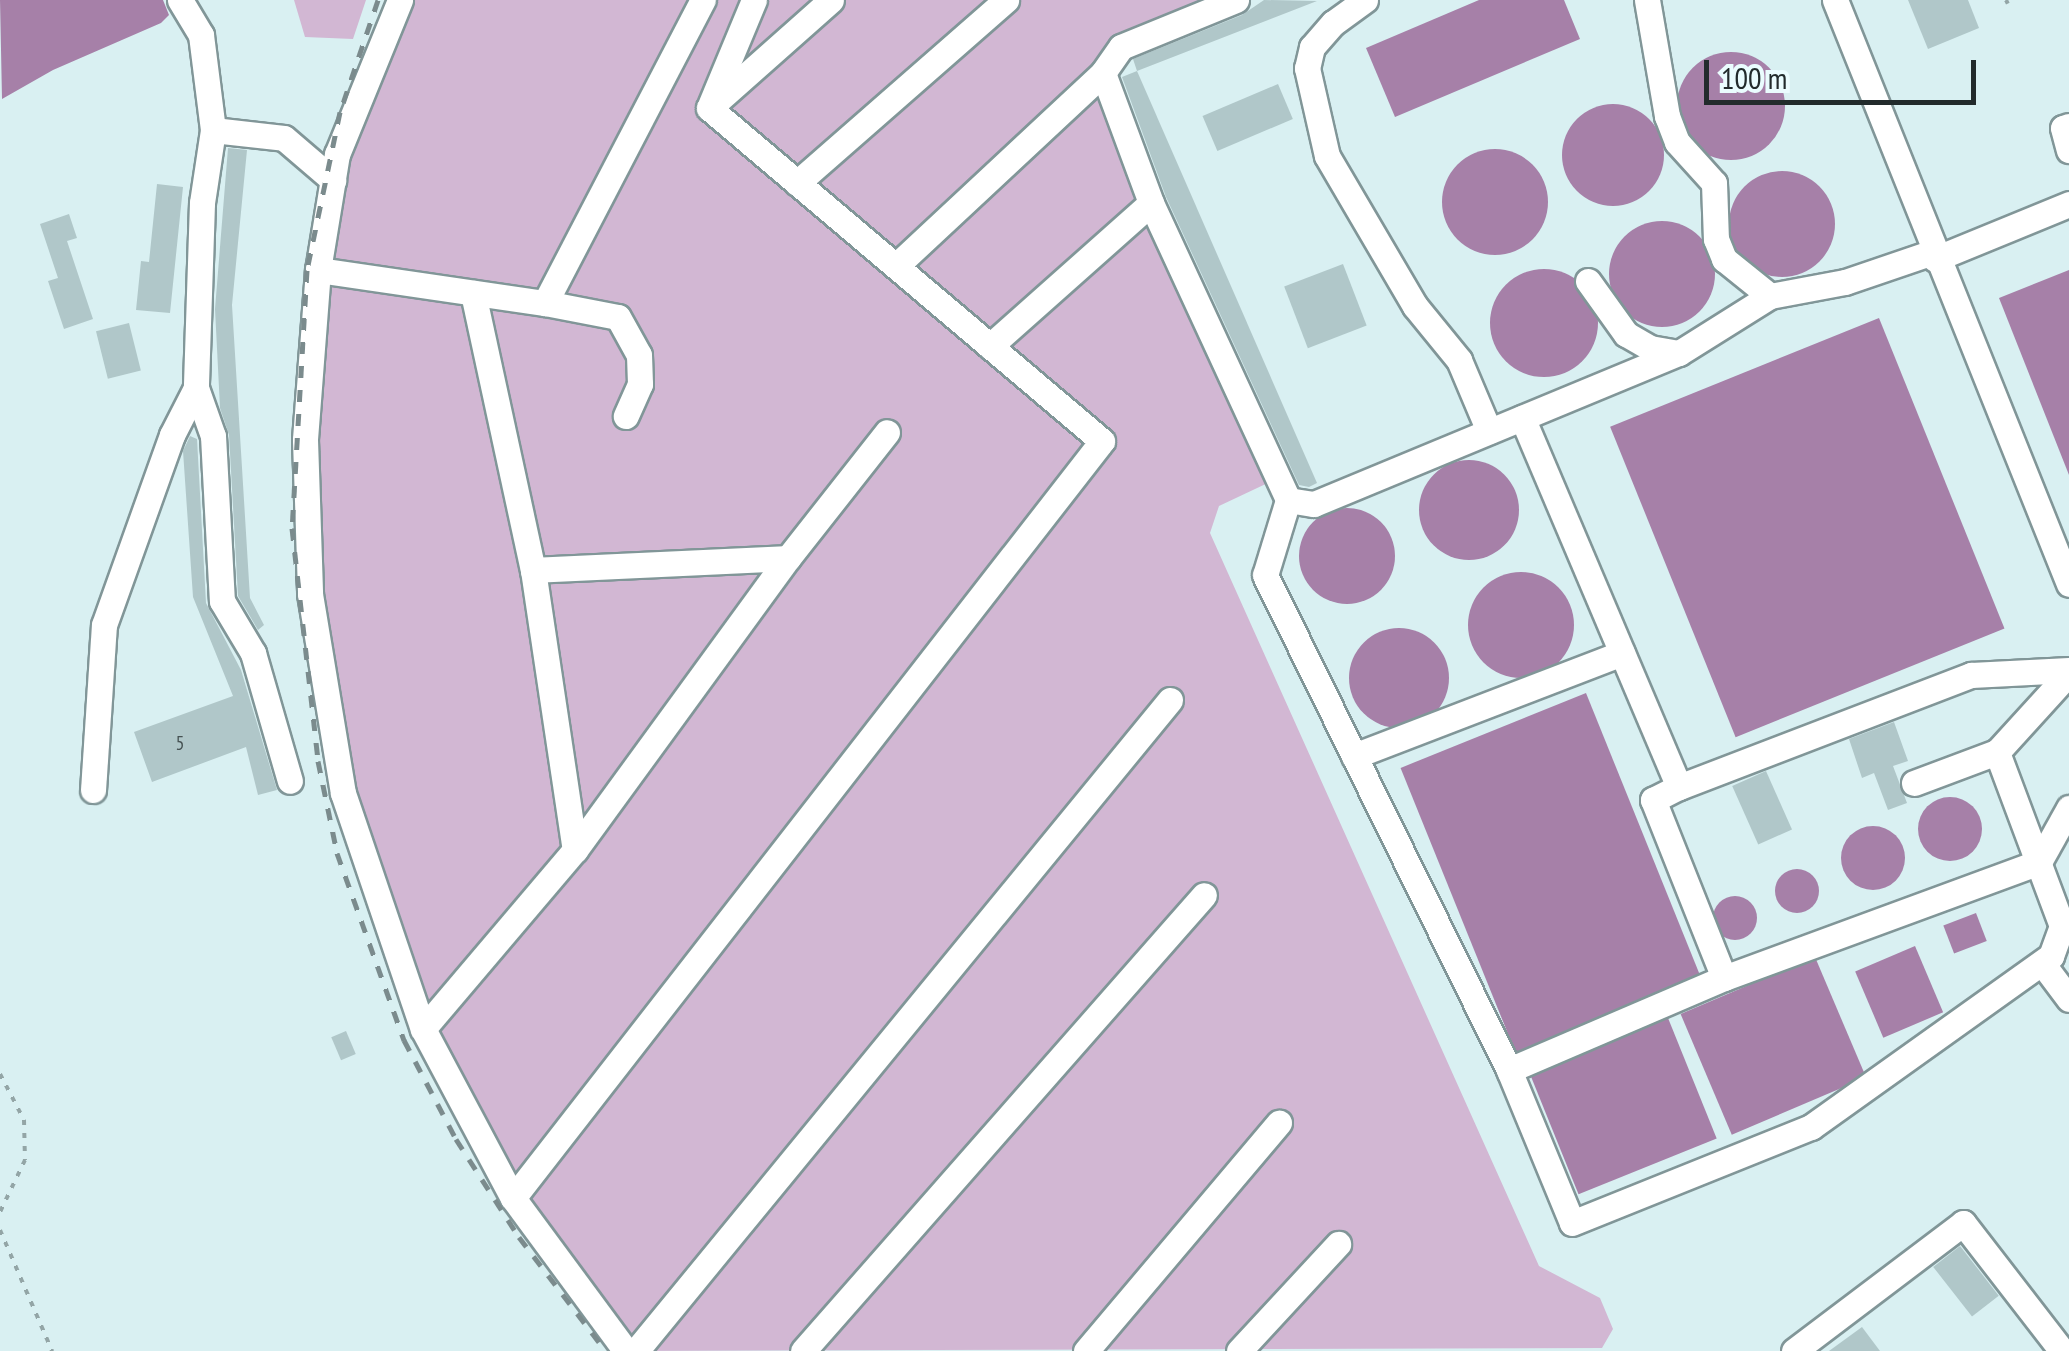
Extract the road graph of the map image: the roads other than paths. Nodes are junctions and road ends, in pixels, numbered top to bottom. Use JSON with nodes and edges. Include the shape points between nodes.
{"nodes":[{"id":1,"x":180,"y":0,"type":"edge"},
{"id":2,"x":400,"y":0,"type":"edge"},
{"id":3,"x":702,"y":0,"type":"edge"},
{"id":4,"x":754,"y":0,"type":"edge"},
{"id":5,"x":831,"y":0,"type":"edge"},
{"id":6,"x":1006,"y":0,"type":"edge"},
{"id":7,"x":1198,"y":0,"type":"edge"},
{"id":8,"x":1236,"y":0,"type":"edge"},
{"id":9,"x":1365,"y":0,"type":"edge"},
{"id":10,"x":1647,"y":0,"type":"edge"},
{"id":11,"x":1834,"y":0,"type":"edge"},
{"id":12,"x":1169,"y":26,"type":"junction"},
{"id":13,"x":1103,"y":72,"type":"junction"},
{"id":14,"x":709,"y":108,"type":"junction"},
{"id":15,"x":2069,"y":126,"type":"edge"},
{"id":16,"x":212,"y":130,"type":"junction"},
{"id":17,"x":2069,"y":150,"type":"edge"},
{"id":18,"x":333,"y":180,"type":"junction"},
{"id":19,"x":798,"y":182,"type":"junction"},
{"id":20,"x":1151,"y":203,"type":"junction"},
{"id":21,"x":2069,"y":204,"type":"edge"},
{"id":22,"x":1934,"y":256,"type":"junction"},
{"id":23,"x":896,"y":266,"type":"junction"},
{"id":24,"x":318,"y":270,"type":"junction"},
{"id":25,"x":1588,"y":281,"type":"dead end"},
{"id":26,"x":473,"y":293,"type":"junction"},
{"id":27,"x":1770,"y":296,"type":"junction"},
{"id":28,"x":545,"y":303,"type":"junction"},
{"id":29,"x":990,"y":346,"type":"junction"},
{"id":30,"x":1678,"y":352,"type":"junction"},
{"id":31,"x":196,"y":388,"type":"junction"},
{"id":32,"x":626,"y":416,"type":"dead end"},
{"id":33,"x":1522,"y":418,"type":"junction"},
{"id":34,"x":887,"y":432,"type":"dead end"},
{"id":35,"x":1489,"y":432,"type":"junction"},
{"id":36,"x":1288,"y":500,"type":"junction"},
{"id":37,"x":788,"y":558,"type":"junction"},
{"id":38,"x":533,"y":570,"type":"junction"},
{"id":39,"x":2069,"y":584,"type":"edge"},
{"id":40,"x":1622,"y":653,"type":"junction"},
{"id":41,"x":2069,"y":672,"type":"edge"},
{"id":42,"x":1170,"y":700,"type":"dead end"},
{"id":43,"x":1997,"y":752,"type":"junction"},
{"id":44,"x":1354,"y":756,"type":"junction"},
{"id":45,"x":290,"y":781,"type":"dead end"},
{"id":46,"x":1914,"y":783,"type":"dead end"},
{"id":47,"x":1679,"y":787,"type":"junction"},
{"id":48,"x":93,"y":790,"type":"dead end"},
{"id":49,"x":2069,"y":808,"type":"edge"},
{"id":50,"x":575,"y":850,"type":"junction"},
{"id":51,"x":2039,"y":862,"type":"junction"},
{"id":52,"x":1204,"y":895,"type":"dead end"},
{"id":53,"x":2042,"y":963,"type":"junction"},
{"id":54,"x":1724,"y":978,"type":"junction"},
{"id":55,"x":2069,"y":999,"type":"edge"},
{"id":56,"x":423,"y":1029,"type":"junction"},
{"id":57,"x":1509,"y":1070,"type":"junction"},
{"id":58,"x":1278,"y":1123,"type":"dead end"},
{"id":59,"x":513,"y":1198,"type":"junction"},
{"id":60,"x":1338,"y":1244,"type":"dead end"},
{"id":61,"x":626,"y":1351,"type":"edge"},
{"id":62,"x":636,"y":1351,"type":"edge"},
{"id":63,"x":802,"y":1351,"type":"edge"},
{"id":64,"x":1086,"y":1351,"type":"edge"},
{"id":65,"x":1239,"y":1351,"type":"edge"},
{"id":66,"x":1794,"y":1351,"type":"edge"},
{"id":67,"x":2062,"y":1351,"type":"edge"}],
"edges":[{"from":1,"to":16,"type":"street","via":[[201,35]]},
{"from":2,"to":18,"type":"street","via":[[337,154]]},
{"from":3,"to":28,"type":"street"},
{"from":4,"to":14,"type":"street"},
{"from":5,"to":14,"type":"street"},
{"from":6,"to":19,"type":"street"},
{"from":7,"to":12,"type":"street"},
{"from":8,"to":12,"type":"street"},
{"from":9,"to":35,"type":"street","via":[[1312,47],[1307,68],[1327,156],[1415,306],[1459,360]]},
{"from":10,"to":27,"type":"street","via":[[1667,116],[1677,142],[1714,183],[1716,239],[1724,259]]},
{"from":11,"to":22,"type":"street"},
{"from":12,"to":13,"type":"street","via":[[1121,48]]},
{"from":13,"to":20,"type":"street"},
{"from":13,"to":23,"type":"street"},
{"from":14,"to":19,"type":"street"},
{"from":15,"to":17,"type":"street","via":[[2063,128]]},
{"from":16,"to":18,"type":"street","via":[[284,138]]},
{"from":16,"to":31,"type":"street","via":[[202,203]]},
{"from":18,"to":24,"type":"street"},
{"from":19,"to":23,"type":"street"},
{"from":20,"to":29,"type":"street"},
{"from":20,"to":36,"type":"street"},
{"from":21,"to":22,"type":"street"},
{"from":22,"to":27,"type":"street"},
{"from":22,"to":39,"type":"street"},
{"from":23,"to":29,"type":"street"},
{"from":24,"to":26,"type":"street"},
{"from":24,"to":56,"type":"street","via":[[305,440],[310,594],[343,793]]},
{"from":25,"to":30,"type":"street","via":[[1626,334],[1650,348]]},
{"from":26,"to":28,"type":"street"},
{"from":26,"to":38,"type":"street"},
{"from":27,"to":30,"type":"street"},
{"from":28,"to":32,"type":"street","via":[[618,316],[639,356],[640,384]]},
{"from":29,"to":59,"type":"street","via":[[1102,441]]},
{"from":30,"to":33,"type":"street"},
{"from":31,"to":45,"type":"street","via":[[213,436],[222,601],[253,653]]},
{"from":31,"to":48,"type":"street","via":[[172,435],[104,625]]},
{"from":33,"to":35,"type":"street"},
{"from":33,"to":40,"type":"street"},
{"from":34,"to":37,"type":"street"},
{"from":35,"to":36,"type":"street","via":[[1314,504]]},
{"from":36,"to":44,"type":"street","via":[[1265,576]]},
{"from":37,"to":38,"type":"street"},
{"from":37,"to":50,"type":"street"},
{"from":38,"to":50,"type":"street"},
{"from":40,"to":44,"type":"street"},
{"from":40,"to":47,"type":"street"},
{"from":41,"to":43,"type":"street"},
{"from":41,"to":47,"type":"street","via":[[1971,675]]},
{"from":42,"to":62,"type":"street"},
{"from":43,"to":46,"type":"street"},
{"from":43,"to":51,"type":"street"},
{"from":44,"to":57,"type":"street"},
{"from":47,"to":54,"type":"street","via":[[1653,800]]},
{"from":49,"to":51,"type":"street"},
{"from":50,"to":56,"type":"street"},
{"from":51,"to":53,"type":"street","via":[[2062,926],[2052,956]]},
{"from":51,"to":54,"type":"street"},
{"from":52,"to":63,"type":"street"},
{"from":53,"to":55,"type":"street"},
{"from":53,"to":57,"type":"street","via":[[1810,1127],[1572,1223]]},
{"from":54,"to":57,"type":"street"},
{"from":56,"to":59,"type":"street"},
{"from":58,"to":64,"type":"street"},
{"from":59,"to":61,"type":"street"},
{"from":60,"to":65,"type":"street"},
{"from":66,"to":67,"type":"street","via":[[1963,1223]]}]}
